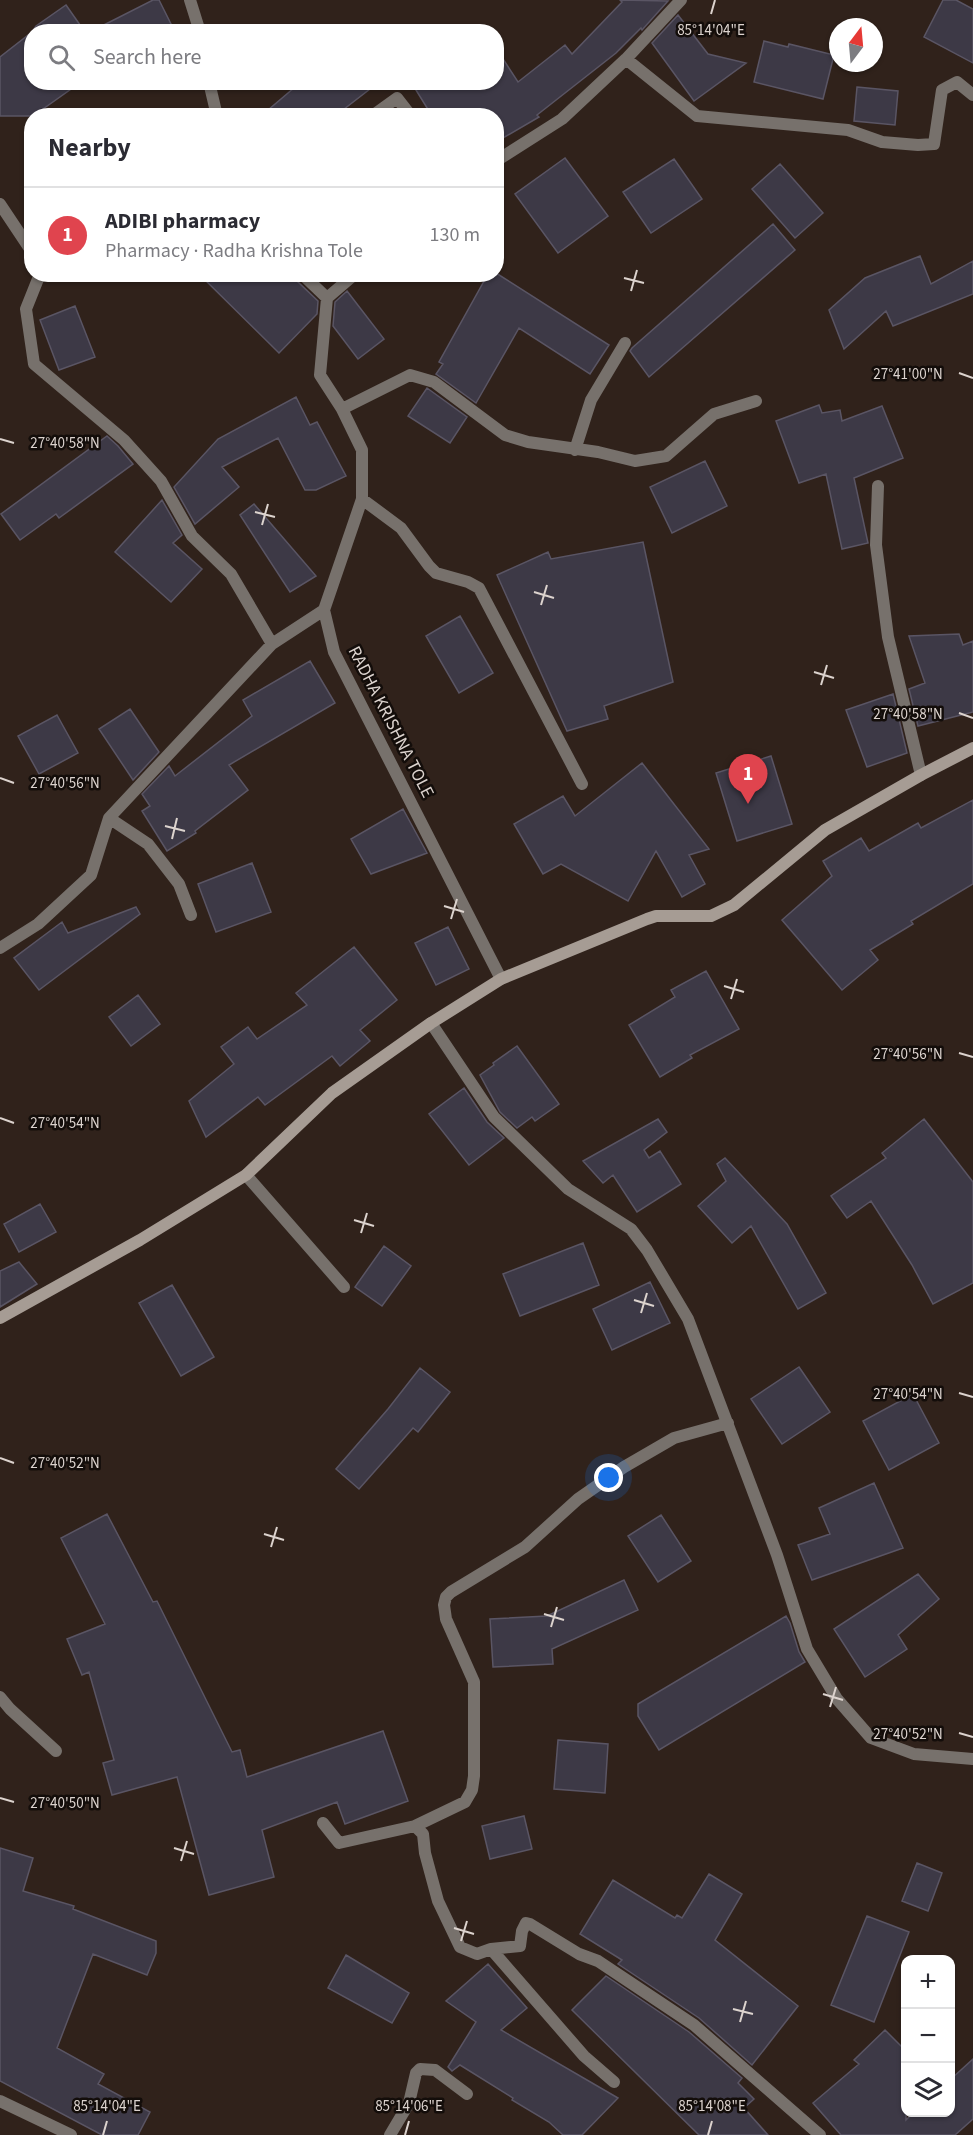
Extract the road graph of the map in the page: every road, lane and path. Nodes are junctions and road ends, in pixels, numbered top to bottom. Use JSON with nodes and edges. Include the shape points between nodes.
{"nodes":[{"id":1,"x":190,"y":0,"type":"edge"},
{"id":2,"x":681,"y":0,"type":"edge"},
{"id":3,"x":198,"y":24,"type":"edge"},
{"id":4,"x":626,"y":59,"type":"junction"},
{"id":5,"x":211,"y":90,"type":"edge"},
{"id":6,"x":973,"y":95,"type":"edge"},
{"id":7,"x":215,"y":108,"type":"edge"},
{"id":8,"x":383,"y":108,"type":"edge"},
{"id":9,"x":405,"y":108,"type":"edge"},
{"id":10,"x":504,"y":156,"type":"edge"},
{"id":11,"x":0,"y":204,"type":"edge"},
{"id":12,"x":24,"y":240,"type":"edge"},
{"id":13,"x":37,"y":282,"type":"edge"},
{"id":14,"x":310,"y":282,"type":"edge"},
{"id":15,"x":346,"y":282,"type":"edge"},
{"id":16,"x":327,"y":298,"type":"junction"},
{"id":17,"x":625,"y":343,"type":"dead end"},
{"id":18,"x":756,"y":401,"type":"dead end"},
{"id":19,"x":342,"y":409,"type":"junction"},
{"id":20,"x":575,"y":450,"type":"junction"},
{"id":21,"x":878,"y":486,"type":"dead end"},
{"id":22,"x":362,"y":499,"type":"junction"},
{"id":23,"x":324,"y":610,"type":"junction"},
{"id":24,"x":272,"y":644,"type":"junction"},
{"id":25,"x":973,"y":748,"type":"edge"},
{"id":26,"x":921,"y":775,"type":"junction"},
{"id":27,"x":582,"y":784,"type":"dead end"},
{"id":28,"x":109,"y":818,"type":"junction"},
{"id":29,"x":191,"y":915,"type":"dead end"},
{"id":30,"x":0,"y":948,"type":"edge"},
{"id":31,"x":501,"y":979,"type":"junction"},
{"id":32,"x":431,"y":1023,"type":"junction"},
{"id":33,"x":246,"y":1175,"type":"junction"},
{"id":34,"x":344,"y":1287,"type":"dead end"},
{"id":35,"x":0,"y":1318,"type":"edge"},
{"id":36,"x":728,"y":1423,"type":"junction"},
{"id":37,"x":0,"y":1697,"type":"edge"},
{"id":38,"x":56,"y":1751,"type":"dead end"},
{"id":39,"x":973,"y":1760,"type":"edge"},
{"id":40,"x":323,"y":1823,"type":"dead end"},
{"id":41,"x":415,"y":1826,"type":"junction"},
{"id":42,"x":491,"y":1949,"type":"junction"},
{"id":43,"x":614,"y":2082,"type":"dead end"},
{"id":44,"x":467,"y":2094,"type":"dead end"},
{"id":45,"x":0,"y":2101,"type":"edge"},
{"id":46,"x":53,"y":2131,"type":"edge"},
{"id":47,"x":71,"y":2135,"type":"edge"},
{"id":48,"x":390,"y":2135,"type":"edge"},
{"id":49,"x":820,"y":2135,"type":"edge"}],
"edges":[{"from":1,"to":3,"type":"street"},
{"from":2,"to":4,"type":"street"},
{"from":4,"to":6,"type":"street","via":[[697,116],[848,130],[882,142],[934,144],[942,90],[957,82]]},
{"from":4,"to":10,"type":"street","via":[[562,119]]},
{"from":5,"to":7,"type":"street"},
{"from":8,"to":9,"type":"street","via":[[397,98]]},
{"from":11,"to":12,"type":"street"},
{"from":13,"to":24,"type":"street","via":[[26,309],[34,364],[124,440],[161,482],[192,536],[231,574]]},
{"from":14,"to":16,"type":"street"},
{"from":15,"to":16,"type":"street"},
{"from":16,"to":19,"type":"street","via":[[320,375]]},
{"from":17,"to":20,"type":"street","via":[[591,400]]},
{"from":18,"to":20,"type":"street","via":[[714,414],[666,456],[635,461]]},
{"from":19,"to":20,"type":"street","via":[[410,375],[434,382],[506,435]]},
{"from":19,"to":22,"type":"street","via":[[362,450]]},
{"from":21,"to":26,"type":"street","via":[[876,545],[888,637]]},
{"from":22,"to":23,"type":"street"},
{"from":22,"to":27,"type":"street","via":[[401,528],[436,573],[479,588]]},
{"from":23,"to":24,"type":"street"},
{"from":23,"to":31,"type":"street","name":"RADHA KRISHNA TOLE","via":[[334,652]]},
{"from":24,"to":28,"type":"street"},
{"from":25,"to":26,"type":"street"},
{"from":26,"to":31,"type":"street","via":[[825,830],[734,905],[717,914],[656,916]]},
{"from":28,"to":29,"type":"street","via":[[148,844],[179,884]]},
{"from":28,"to":30,"type":"street","via":[[91,875],[38,924]]},
{"from":31,"to":32,"type":"street"},
{"from":32,"to":33,"type":"street","via":[[332,1093]]},
{"from":32,"to":36,"type":"street","via":[[494,1117],[568,1189],[631,1229],[688,1318]]},
{"from":33,"to":34,"type":"street"},
{"from":33,"to":35,"type":"street"},
{"from":36,"to":39,"type":"street","via":[[807,1649],[837,1699],[871,1738],[914,1754]]},
{"from":36,"to":41,"type":"street","via":[[674,1438],[624,1467],[578,1499],[525,1547],[446,1597],[446,1620],[474,1682],[474,1776],[465,1802]]},
{"from":37,"to":38,"type":"street"},
{"from":40,"to":41,"type":"street","via":[[339,1843]]},
{"from":41,"to":42,"type":"street","via":[[423,1834],[438,1901],[460,1947],[477,1954]]},
{"from":42,"to":43,"type":"street","via":[[584,2056]]},
{"from":42,"to":49,"type":"street","via":[[520,1946],[526,1923],[598,1961],[694,2025]]},
{"from":44,"to":48,"type":"street","via":[[435,2070],[420,2069],[409,2103]]},
{"from":45,"to":46,"type":"street"},
{"from":46,"to":47,"type":"street"}]}
